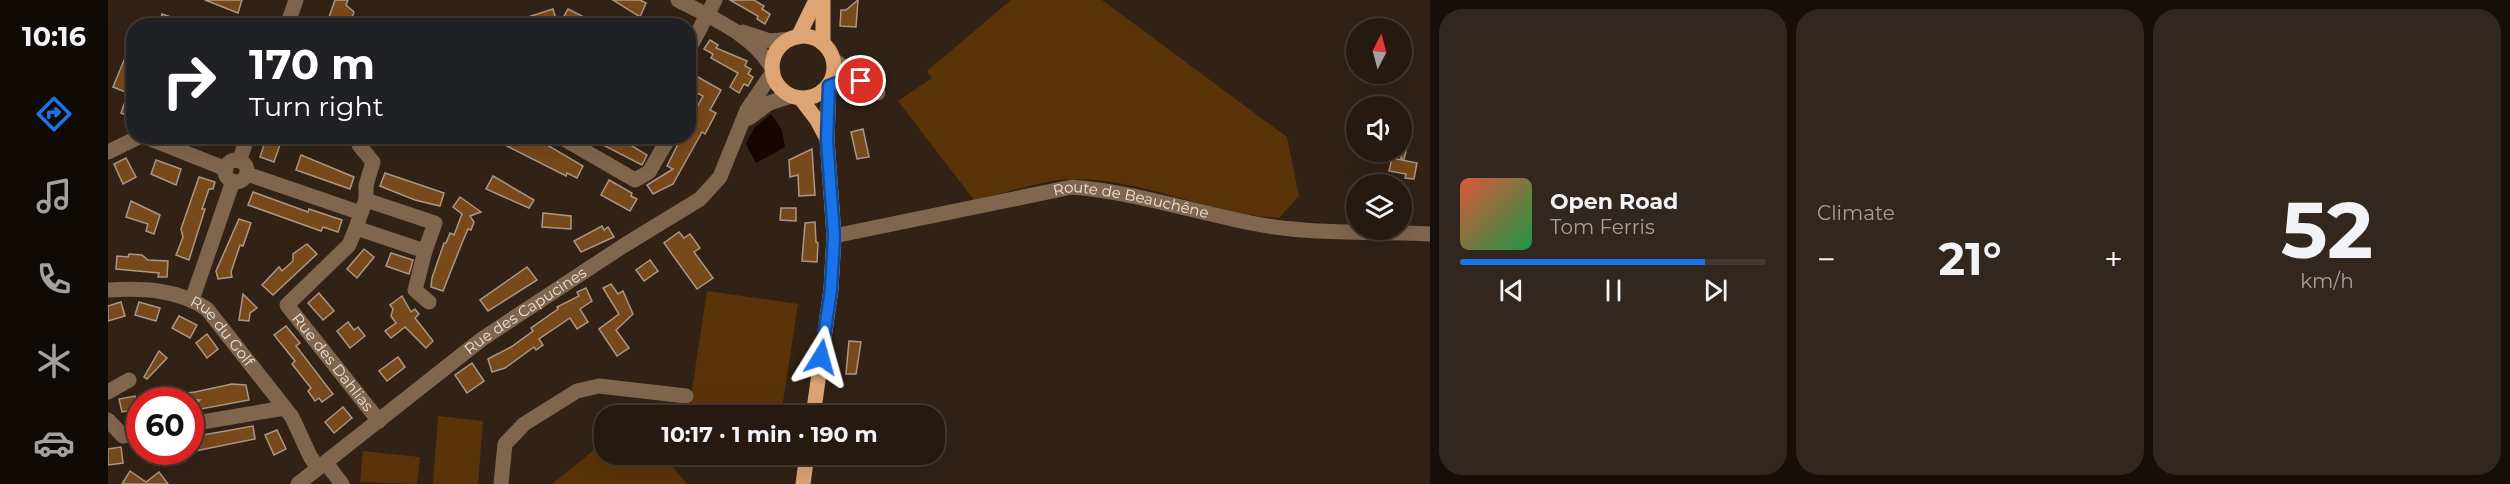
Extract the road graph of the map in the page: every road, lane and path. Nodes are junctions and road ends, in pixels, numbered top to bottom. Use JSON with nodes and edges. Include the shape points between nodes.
{"nodes":[{"id":1,"x":296,"y":0,"type":"edge"},
{"id":2,"x":678,"y":0,"type":"edge"},
{"id":3,"x":715,"y":0,"type":"edge"},
{"id":4,"x":816,"y":0,"type":"edge"},
{"id":5,"x":823,"y":0,"type":"edge"},
{"id":6,"x":706,"y":15,"type":"junction"},
{"id":7,"x":290,"y":18,"type":"edge"},
{"id":8,"x":728,"y":27,"type":"junction"},
{"id":9,"x":696,"y":35,"type":"edge"},
{"id":10,"x":795,"y":38,"type":"junction"},
{"id":11,"x":823,"y":43,"type":"junction"},
{"id":12,"x":834,"y":60,"type":"junction"},
{"id":13,"x":773,"y":70,"type":"junction"},
{"id":14,"x":861,"y":81,"type":"junction"},
{"id":15,"x":829,"y":85,"type":"junction"},
{"id":16,"x":878,"y":93,"type":"dead end"},
{"id":17,"x":796,"y":97,"type":"junction"},
{"id":18,"x":739,"y":130,"type":"junction"},
{"id":19,"x":827,"y":140,"type":"junction"},
{"id":20,"x":126,"y":144,"type":"edge"},
{"id":21,"x":163,"y":144,"type":"edge"},
{"id":22,"x":245,"y":144,"type":"edge"},
{"id":23,"x":573,"y":144,"type":"edge"},
{"id":24,"x":665,"y":144,"type":"edge"},
{"id":25,"x":359,"y":145,"type":"dead end"},
{"id":26,"x":108,"y":152,"type":"edge"},
{"id":27,"x":236,"y":171,"type":"junction"},
{"id":28,"x":363,"y":206,"type":"junction"},
{"id":29,"x":356,"y":228,"type":"junction"},
{"id":30,"x":1430,"y":234,"type":"edge"},
{"id":31,"x":834,"y":236,"type":"junction"},
{"id":32,"x":425,"y":251,"type":"junction"},
{"id":33,"x":108,"y":290,"type":"edge"},
{"id":34,"x":192,"y":300,"type":"junction"},
{"id":35,"x":429,"y":302,"type":"dead end"},
{"id":36,"x":129,"y":380,"type":"dead end"},
{"id":37,"x":108,"y":392,"type":"edge"},
{"id":38,"x":686,"y":396,"type":"dead end"},
{"id":39,"x":815,"y":405,"type":"edge"},
{"id":40,"x":285,"y":408,"type":"junction"},
{"id":41,"x":108,"y":420,"type":"edge"},
{"id":42,"x":379,"y":421,"type":"junction"},
{"id":43,"x":204,"y":422,"type":"edge"},
{"id":44,"x":126,"y":435,"type":"edge"},
{"id":45,"x":806,"y":465,"type":"edge"},
{"id":46,"x":322,"y":466,"type":"junction"},
{"id":47,"x":298,"y":484,"type":"edge"},
{"id":48,"x":342,"y":484,"type":"edge"},
{"id":49,"x":501,"y":484,"type":"edge"},
{"id":50,"x":803,"y":484,"type":"edge"}],
"edges":[{"from":1,"to":7,"type":"street"},
{"from":2,"to":6,"type":"street"},
{"from":3,"to":6,"type":"street"},
{"from":4,"to":10,"type":"main road"},
{"from":5,"to":11,"type":"main road"},
{"from":6,"to":8,"type":"street"},
{"from":6,"to":9,"type":"street"},
{"from":8,"to":10,"type":"street","via":[[770,41]]},
{"from":8,"to":13,"type":"street","via":[[758,49]]},
{"from":10,"to":11,"type":"main road"},
{"from":10,"to":13,"type":"main road","via":[[778,50]]},
{"from":11,"to":12,"type":"main road"},
{"from":12,"to":14,"type":"street"},
{"from":12,"to":15,"type":"main road"},
{"from":13,"to":17,"type":"main road","via":[[777,83]]},
{"from":13,"to":18,"type":"street","name":"Rue des Capucines"},
{"from":14,"to":15,"type":"street"},
{"from":14,"to":16,"type":"street"},
{"from":15,"to":17,"type":"main road","via":[[817,96]]},
{"from":15,"to":19,"type":"main road"},
{"from":17,"to":18,"type":"street","name":"Rue des Capucines","via":[[769,103]]},
{"from":17,"to":19,"type":"main road","via":[[817,120]]},
{"from":18,"to":42,"type":"street","name":"Rue des Capucines","via":[[720,177],[700,199],[482,339]]},
{"from":19,"to":31,"type":"main road"},
{"from":20,"to":26,"type":"street"},
{"from":21,"to":27,"type":"street"},
{"from":22,"to":27,"type":"street","name":"Rue du Golf"},
{"from":23,"to":24,"type":"street","via":[[635,180],[649,172]]},
{"from":25,"to":28,"type":"street","via":[[373,162]]},
{"from":27,"to":28,"type":"street"},
{"from":27,"to":34,"type":"street","name":"Rue du Golf"},
{"from":28,"to":29,"type":"street"},
{"from":28,"to":32,"type":"street","via":[[435,223]]},
{"from":29,"to":32,"type":"street"},
{"from":29,"to":42,"type":"street","name":"Rue des Dahlias","via":[[349,245],[286,305]]},
{"from":30,"to":31,"type":"street","name":"Route de Beauchêne","via":[[1294,229],[1072,187]]},
{"from":31,"to":39,"type":"main road","via":[[831,289]]},
{"from":32,"to":35,"type":"street","via":[[415,290]]},
{"from":33,"to":34,"type":"street","via":[[152,290]]},
{"from":34,"to":40,"type":"street","name":"Rue du Golf","via":[[207,309]]},
{"from":36,"to":37,"type":"street"},
{"from":38,"to":49,"type":"street","via":[[599,386],[577,391],[524,424],[505,444]]},
{"from":40,"to":43,"type":"street"},
{"from":40,"to":46,"type":"street","name":"Rue du Golf"},
{"from":41,"to":44,"type":"street"},
{"from":42,"to":46,"type":"street","name":"Rue des Capucines"},
{"from":45,"to":50,"type":"main road"},
{"from":46,"to":47,"type":"street","name":"Rue des Capucines"},
{"from":46,"to":48,"type":"street","name":"Rue du Golf"}]}
